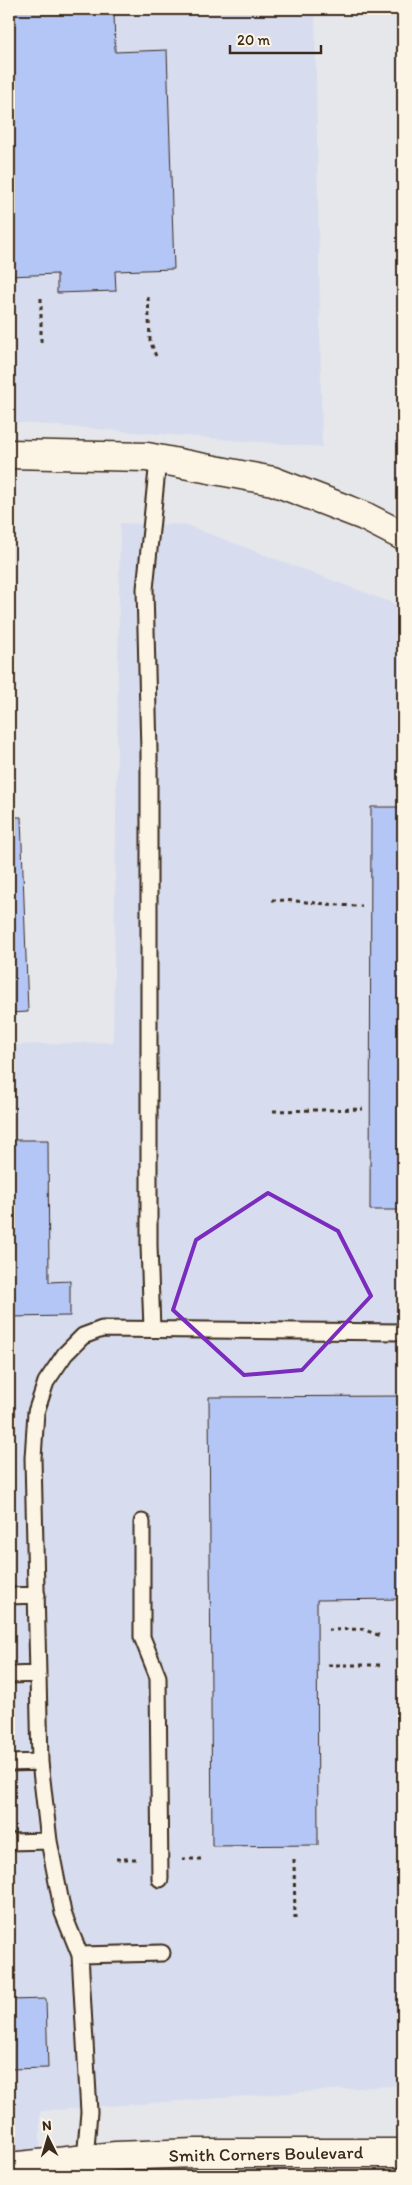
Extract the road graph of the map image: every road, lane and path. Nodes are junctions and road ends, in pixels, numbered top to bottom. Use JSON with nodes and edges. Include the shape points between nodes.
{"nodes":[{"id":1,"x":148,"y":297,"type":"dead end"},
{"id":2,"x":41,"y":298,"type":"dead end"},
{"id":3,"x":41,"y":342,"type":"dead end"},
{"id":4,"x":157,"y":359,"type":"dead end"},
{"id":5,"x":9,"y":454,"type":"edge"},
{"id":6,"x":158,"y":460,"type":"junction"},
{"id":7,"x":403,"y":536,"type":"edge"},
{"id":8,"x":272,"y":900,"type":"dead end"},
{"id":9,"x":362,"y":906,"type":"dead end"},
{"id":10,"x":363,"y":1109,"type":"dead end"},
{"id":11,"x":273,"y":1111,"type":"dead end"},
{"id":12,"x":152,"y":1330,"type":"junction"},
{"id":13,"x":403,"y":1332,"type":"edge"},
{"id":14,"x":142,"y":1522,"type":"dead end"},
{"id":15,"x":37,"y":1595,"type":"junction"},
{"id":16,"x":9,"y":1596,"type":"edge"},
{"id":17,"x":328,"y":1630,"type":"dead end"},
{"id":18,"x":381,"y":1636,"type":"dead end"},
{"id":19,"x":328,"y":1665,"type":"dead end"},
{"id":20,"x":380,"y":1665,"type":"dead end"},
{"id":21,"x":38,"y":1674,"type":"junction"},
{"id":22,"x":9,"y":1675,"type":"edge"},
{"id":23,"x":40,"y":1762,"type":"junction"},
{"id":24,"x":9,"y":1763,"type":"edge"},
{"id":25,"x":49,"y":1841,"type":"junction"},
{"id":26,"x":9,"y":1842,"type":"edge"},
{"id":27,"x":294,"y":1859,"type":"dead end"},
{"id":28,"x":160,"y":1879,"type":"dead end"},
{"id":29,"x":295,"y":1920,"type":"dead end"},
{"id":30,"x":162,"y":1953,"type":"dead end"},
{"id":31,"x":80,"y":1955,"type":"junction"},
{"id":32,"x":403,"y":2153,"type":"edge"},
{"id":33,"x":85,"y":2160,"type":"junction"},
{"id":34,"x":9,"y":2167,"type":"edge"}],
"edges":[{"from":1,"to":4,"type":"path","via":[[150,340]]},
{"from":2,"to":3,"type":"path"},
{"from":5,"to":6,"type":"street","via":[[147,457]]},
{"from":6,"to":7,"type":"street","via":[[273,481],[364,516]]},
{"from":6,"to":12,"type":"lane","via":[[145,589]]},
{"from":8,"to":9,"type":"path"},
{"from":10,"to":11,"type":"path"},
{"from":12,"to":13,"type":"lane"},
{"from":12,"to":15,"type":"lane","via":[[102,1329],[83,1336],[65,1354],[46,1382],[36,1412],[33,1458]]},
{"from":14,"to":28,"type":"lane","via":[[142,1637],[158,1677]]},
{"from":15,"to":16,"type":"lane"},
{"from":15,"to":21,"type":"lane"},
{"from":17,"to":18,"type":"path","via":[[362,1630]]},
{"from":19,"to":20,"type":"path"},
{"from":21,"to":22,"type":"lane"},
{"from":21,"to":23,"type":"lane"},
{"from":23,"to":24,"type":"lane"},
{"from":23,"to":25,"type":"lane"},
{"from":25,"to":26,"type":"lane"},
{"from":25,"to":31,"type":"lane","via":[[63,1913]]},
{"from":27,"to":29,"type":"path"},
{"from":30,"to":31,"type":"lane"},
{"from":31,"to":33,"type":"lane","via":[[90,2112]]},
{"from":32,"to":33,"type":"street","name":"Smith Corners Boulevard","via":[[195,2153]]},
{"from":33,"to":34,"type":"street","name":"Smith Corners Boulevard"}]}
